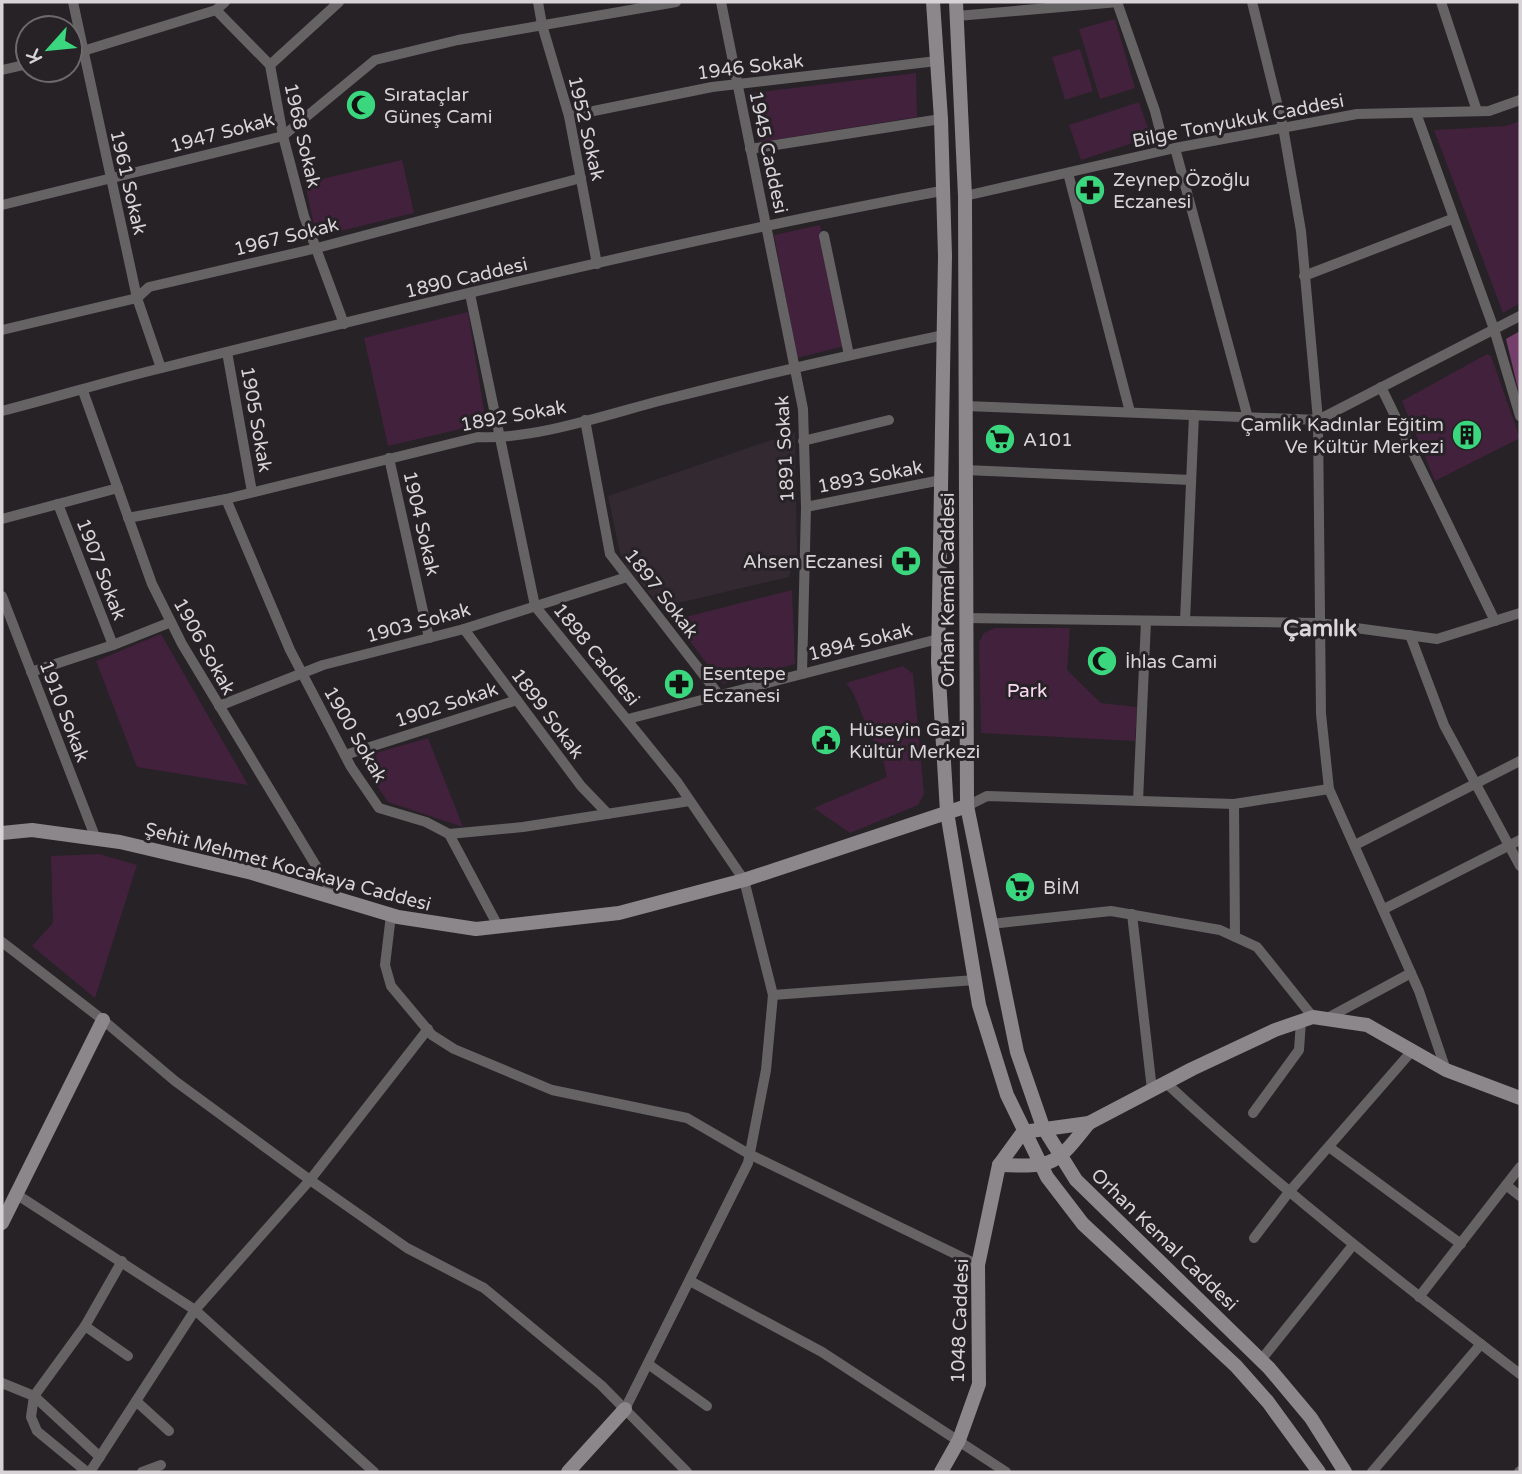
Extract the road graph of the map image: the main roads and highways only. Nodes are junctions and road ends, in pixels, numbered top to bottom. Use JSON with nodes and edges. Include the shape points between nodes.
{"nodes":[{"id":1,"x":933,"y":2,"type":"edge"},
{"id":2,"x":957,"y":9,"type":"edge"},
{"id":3,"x":942,"y":191,"type":"junction"},
{"id":4,"x":965,"y":196,"type":"junction"},
{"id":5,"x":967,"y":806,"type":"junction"},
{"id":6,"x":947,"y":812,"type":"junction"},
{"id":7,"x":2,"y":833,"type":"edge"},
{"id":8,"x":103,"y":1020,"type":"road end"},
{"id":9,"x":1520,"y":1098,"type":"edge"},
{"id":10,"x":1089,"y":1123,"type":"junction"},
{"id":11,"x":1033,"y":1129,"type":"junction"},
{"id":12,"x":1051,"y":1162,"type":"junction"},
{"id":13,"x":999,"y":1165,"type":"junction"},
{"id":14,"x":2,"y":1223,"type":"edge"},
{"id":15,"x":625,"y":1409,"type":"road end"},
{"id":16,"x":568,"y":1472,"type":"edge"},
{"id":17,"x":941,"y":1472,"type":"edge"},
{"id":18,"x":1319,"y":1472,"type":"edge"},
{"id":19,"x":1345,"y":1472,"type":"edge"}],
"edges":[{"from":1,"to":3,"type":"main road","name":"Orhan Kemal Caddesi"},
{"from":2,"to":4,"type":"main road","name":"Orhan Kemal Caddesi"},
{"from":3,"to":4,"type":"main road"},
{"from":3,"to":6,"type":"main road","name":"Orhan Kemal Caddesi","via":[[945,256],[938,639]]},
{"from":4,"to":5,"type":"main road","name":"Orhan Kemal Caddesi"},
{"from":5,"to":6,"type":"main road","name":"Şehit Mehmet Kocakaya Caddesi"},
{"from":5,"to":11,"type":"main road","name":"Orhan Kemal Caddesi"},
{"from":6,"to":7,"type":"main road","name":"Şehit Mehmet Kocakaya Caddesi","via":[[744,880],[619,912],[476,929],[391,915],[252,873],[96,839],[32,830]]},
{"from":6,"to":11,"type":"main road","name":"Orhan Kemal Caddesi","via":[[975,980],[1007,1094]]},
{"from":8,"to":14,"type":"main road"},
{"from":9,"to":10,"type":"main road","via":[[1446,1070],[1367,1025],[1313,1019],[1275,1030]]},
{"from":10,"to":11,"type":"main road"},
{"from":10,"to":12,"type":"main road"},
{"from":11,"to":12,"type":"main road","name":"Orhan Kemal Caddesi"},
{"from":11,"to":12,"type":"main road","name":"Orhan Kemal Caddesi"},
{"from":11,"to":13,"type":"main road","name":"1048 Caddesi"},
{"from":12,"to":13,"type":"main road"},
{"from":12,"to":18,"type":"main road","name":"Orhan Kemal Caddesi","via":[[1083,1224],[1236,1366]]},
{"from":12,"to":19,"type":"main road","name":"Orhan Kemal Caddesi","via":[[1261,1360],[1311,1418]]},
{"from":13,"to":17,"type":"main road","name":"1048 Caddesi","via":[[978,1265],[979,1384],[959,1440]]},
{"from":15,"to":16,"type":"main road"}]}
